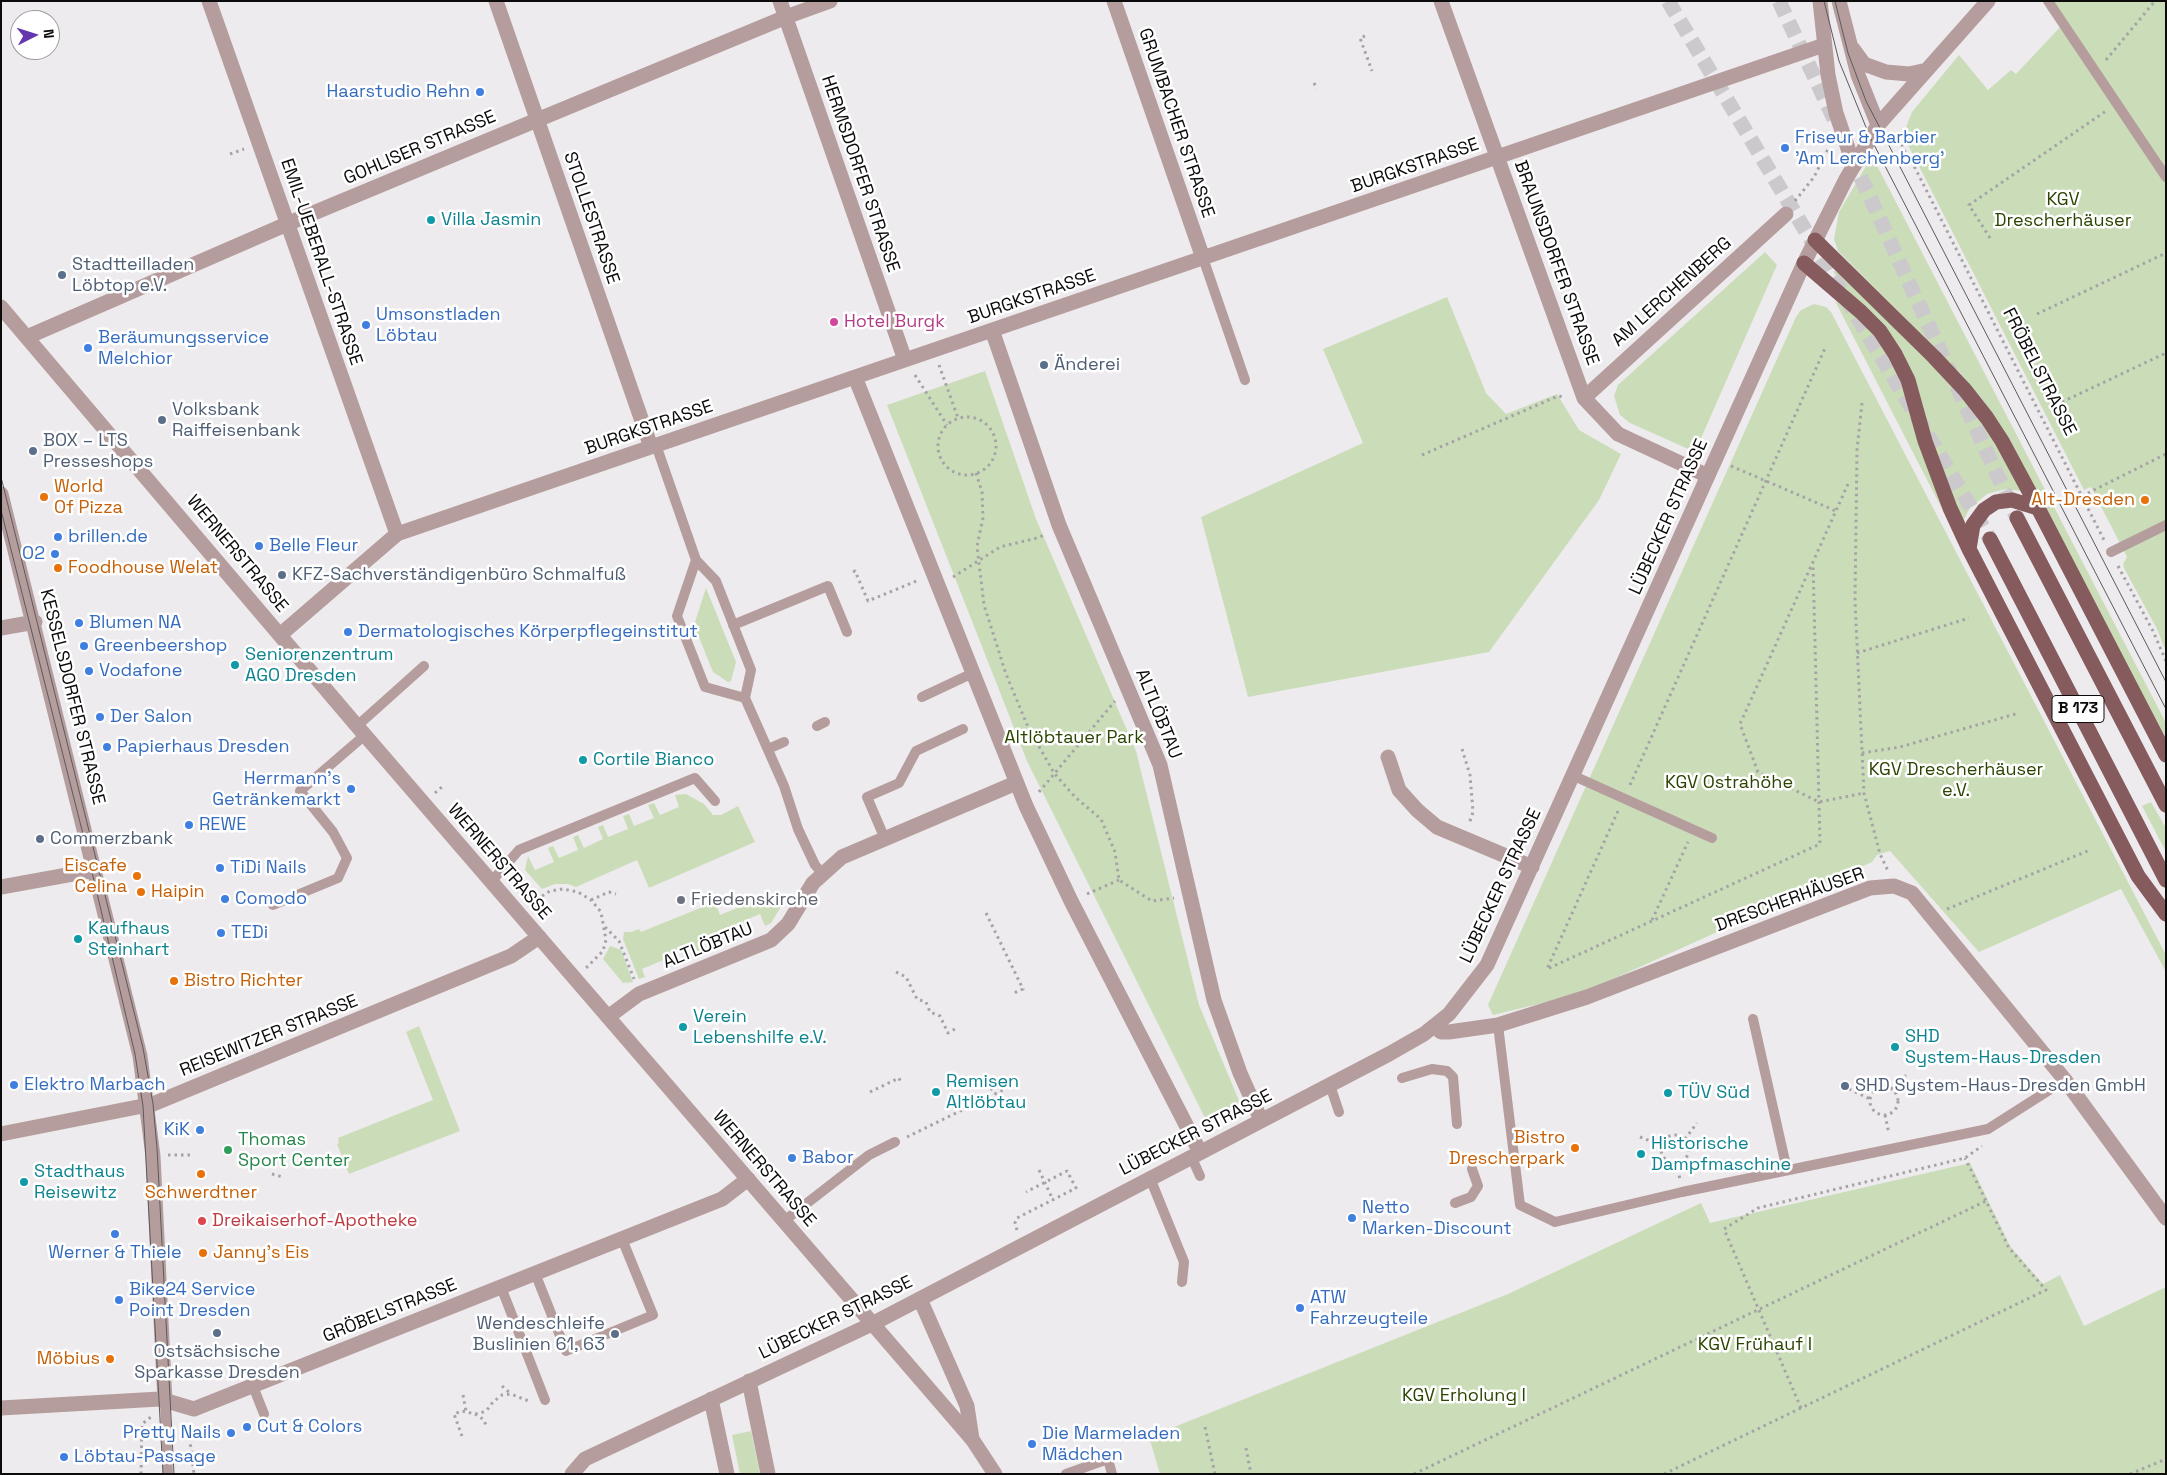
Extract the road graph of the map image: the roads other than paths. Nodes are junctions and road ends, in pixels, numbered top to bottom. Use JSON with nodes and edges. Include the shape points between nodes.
{"nodes":[{"id":1,"x":209,"y":1,"type":"edge"},
{"id":2,"x":496,"y":1,"type":"edge"},
{"id":3,"x":780,"y":1,"type":"edge"},
{"id":4,"x":830,"y":1,"type":"edge"},
{"id":5,"x":1114,"y":1,"type":"edge"},
{"id":6,"x":1441,"y":1,"type":"edge"},
{"id":7,"x":1820,"y":1,"type":"edge"},
{"id":8,"x":1839,"y":1,"type":"edge"},
{"id":9,"x":1988,"y":1,"type":"edge"},
{"id":10,"x":2048,"y":1,"type":"edge"},
{"id":11,"x":786,"y":17,"type":"junction"},
{"id":12,"x":1848,"y":42,"type":"junction"},
{"id":13,"x":1824,"y":45,"type":"junction"},
{"id":14,"x":1927,"y":70,"type":"junction"},
{"id":15,"x":537,"y":120,"type":"junction"},
{"id":16,"x":1878,"y":125,"type":"junction"},
{"id":17,"x":1497,"y":157,"type":"junction"},
{"id":18,"x":1854,"y":166,"type":"junction"},
{"id":19,"x":2166,"y":177,"type":"edge"},
{"id":20,"x":1786,"y":214,"type":"road end"},
{"id":21,"x":287,"y":224,"type":"junction"},
{"id":22,"x":1815,"y":240,"type":"junction"},
{"id":23,"x":1203,"y":258,"type":"junction"},
{"id":24,"x":1804,"y":263,"type":"junction"},
{"id":25,"x":1,"y":306,"type":"edge"},
{"id":26,"x":992,"y":330,"type":"junction"},
{"id":27,"x":27,"y":337,"type":"junction"},
{"id":28,"x":905,"y":360,"type":"junction"},
{"id":29,"x":855,"y":377,"type":"junction"},
{"id":30,"x":1245,"y":380,"type":"dead end"},
{"id":31,"x":1584,"y":398,"type":"junction"},
{"id":32,"x":653,"y":446,"type":"junction"},
{"id":33,"x":1708,"y":476,"type":"junction"},
{"id":34,"x":1,"y":494,"type":"edge"},
{"id":35,"x":2038,"y":508,"type":"junction"},
{"id":36,"x":2017,"y":518,"type":"tunnel mouth"},
{"id":37,"x":2166,"y":524,"type":"edge"},
{"id":38,"x":397,"y":534,"type":"junction"},
{"id":39,"x":1990,"y":539,"type":"tunnel mouth"},
{"id":40,"x":1969,"y":549,"type":"junction"},
{"id":41,"x":2110,"y":552,"type":"road end"},
{"id":42,"x":696,"y":560,"type":"junction"},
{"id":43,"x":35,"y":622,"type":"junction"},
{"id":44,"x":733,"y":625,"type":"junction"},
{"id":45,"x":1,"y":628,"type":"edge"},
{"id":46,"x":847,"y":632,"type":"dead end"},
{"id":47,"x":280,"y":634,"type":"junction"},
{"id":48,"x":424,"y":666,"type":"dead end"},
{"id":49,"x":973,"y":673,"type":"junction"},
{"id":50,"x":922,"y":697,"type":"dead end"},
{"id":51,"x":745,"y":698,"type":"junction"},
{"id":52,"x":361,"y":730,"type":"junction"},
{"id":53,"x":963,"y":730,"type":"dead end"},
{"id":54,"x":784,"y":742,"type":"dead end"},
{"id":55,"x":768,"y":749,"type":"junction"},
{"id":56,"x":2166,"y":755,"type":"edge"},
{"id":57,"x":1388,"y":757,"type":"dead end"},
{"id":58,"x":1574,"y":776,"type":"junction"},
{"id":59,"x":1016,"y":783,"type":"junction"},
{"id":60,"x":715,"y":801,"type":"dead end"},
{"id":61,"x":2166,"y":805,"type":"edge"},
{"id":62,"x":1712,"y":838,"type":"dead end"},
{"id":63,"x":885,"y":839,"type":"junction"},
{"id":64,"x":1532,"y":867,"type":"junction"},
{"id":65,"x":95,"y":870,"type":"junction"},
{"id":66,"x":823,"y":874,"type":"junction"},
{"id":67,"x":2166,"y":880,"type":"edge"},
{"id":68,"x":491,"y":882,"type":"junction"},
{"id":69,"x":1,"y":887,"type":"edge"},
{"id":70,"x":273,"y":905,"type":"dead end"},
{"id":71,"x":2166,"y":914,"type":"edge"},
{"id":72,"x":539,"y":937,"type":"junction"},
{"id":73,"x":608,"y":1017,"type":"junction"},
{"id":74,"x":1753,"y":1019,"type":"dead end"},
{"id":75,"x":1434,"y":1026,"type":"junction"},
{"id":76,"x":1498,"y":1026,"type":"junction"},
{"id":77,"x":1402,"y":1078,"type":"dead end"},
{"id":78,"x":2065,"y":1080,"type":"junction"},
{"id":79,"x":1330,"y":1085,"type":"junction"},
{"id":80,"x":148,"y":1105,"type":"junction"},
{"id":81,"x":1338,"y":1112,"type":"dead end"},
{"id":82,"x":1261,"y":1120,"type":"junction"},
{"id":83,"x":1457,"y":1124,"type":"dead end"},
{"id":84,"x":1,"y":1134,"type":"edge"},
{"id":85,"x":895,"y":1142,"type":"road end"},
{"id":86,"x":1195,"y":1154,"type":"junction"},
{"id":87,"x":1472,"y":1169,"type":"dead end"},
{"id":88,"x":1787,"y":1170,"type":"junction"},
{"id":89,"x":1200,"y":1176,"type":"dead end"},
{"id":90,"x":1150,"y":1178,"type":"junction"},
{"id":91,"x":748,"y":1179,"type":"junction"},
{"id":92,"x":1454,"y":1203,"type":"dead end"},
{"id":93,"x":2166,"y":1218,"type":"edge"},
{"id":94,"x":784,"y":1221,"type":"junction"},
{"id":95,"x":622,"y":1239,"type":"junction"},
{"id":96,"x":536,"y":1273,"type":"junction"},
{"id":97,"x":1182,"y":1282,"type":"dead end"},
{"id":98,"x":501,"y":1287,"type":"junction"},
{"id":99,"x":920,"y":1299,"type":"junction"},
{"id":100,"x":872,"y":1324,"type":"junction"},
{"id":101,"x":749,"y":1381,"type":"junction"},
{"id":102,"x":253,"y":1386,"type":"junction"},
{"id":103,"x":711,"y":1399,"type":"junction"},
{"id":104,"x":166,"y":1402,"type":"junction"},
{"id":105,"x":541,"y":1402,"type":"road end"},
{"id":106,"x":1,"y":1408,"type":"edge"},
{"id":107,"x":264,"y":1414,"type":"dead end"},
{"id":108,"x":972,"y":1439,"type":"junction"},
{"id":109,"x":168,"y":1474,"type":"edge"},
{"id":110,"x":572,"y":1474,"type":"edge"},
{"id":111,"x":727,"y":1474,"type":"edge"},
{"id":112,"x":768,"y":1474,"type":"edge"},
{"id":113,"x":995,"y":1474,"type":"edge"},
{"id":114,"x":1066,"y":1474,"type":"edge"},
{"id":115,"x":1112,"y":1474,"type":"edge"}],
"edges":[{"from":1,"to":21,"type":"street","name":"EMIL-UEBERALL-STRASSE"},
{"from":2,"to":15,"type":"street","name":"STOLLESTRASSE"},
{"from":3,"to":11,"type":"street","name":"HERMSDORFER STRASSE"},
{"from":4,"to":11,"type":"street","name":"GOHLISER STRASSE"},
{"from":5,"to":23,"type":"street","name":"GRUMBACHER STRASSE"},
{"from":6,"to":17,"type":"street","name":"BRAUNSDORFER STRASSE"},
{"from":7,"to":13,"type":"street"},
{"from":8,"to":12,"type":"street"},
{"from":9,"to":14,"type":"street","name":"LÜBECKER STRASSE"},
{"from":10,"to":19,"type":"lane"},
{"from":11,"to":15,"type":"street","name":"GOHLISER STRASSE"},
{"from":11,"to":28,"type":"street","name":"HERMSDORFER STRASSE"},
{"from":12,"to":14,"type":"street","via":[[1864,64],[1886,72],[1909,74]]},
{"from":12,"to":16,"type":"street"},
{"from":13,"to":17,"type":"street","name":"BURGKSTRASSE"},
{"from":13,"to":18,"type":"street","via":[[1836,113]]},
{"from":14,"to":16,"type":"street","name":"LÜBECKER STRASSE"},
{"from":15,"to":21,"type":"street","name":"GOHLISER STRASSE"},
{"from":15,"to":32,"type":"street","name":"STOLLESTRASSE"},
{"from":16,"to":18,"type":"street","name":"LÜBECKER STRASSE"},
{"from":17,"to":23,"type":"street","name":"BURGKSTRASSE"},
{"from":17,"to":31,"type":"street","name":"BRAUNSDORFER STRASSE"},
{"from":18,"to":22,"type":"street","name":"LÜBECKER STRASSE"},
{"from":20,"to":31,"type":"street","name":"AM LERCHENBERG"},
{"from":21,"to":27,"type":"street","name":"GOHLISER STRASSE"},
{"from":21,"to":38,"type":"street","name":"EMIL-UEBERALL-STRASSE"},
{"from":22,"to":24,"type":"street","name":"LÜBECKER STRASSE"},
{"from":22,"to":35,"type":"main road","via":[[1965,390],[2002,441]]},
{"from":23,"to":26,"type":"street","name":"BURGKSTRASSE"},
{"from":23,"to":30,"type":"lane"},
{"from":24,"to":33,"type":"street","name":"LÜBECKER STRASSE"},
{"from":24,"to":40,"type":"main road","via":[[1861,312],[1896,354],[1908,380],[1925,441]]},
{"from":25,"to":27,"type":"street","name":"WERNERSTRASSE"},
{"from":26,"to":28,"type":"street","name":"BURGKSTRASSE"},
{"from":26,"to":82,"type":"street","name":"ALTLÖBTAU","via":[[1059,525],[1160,766],[1214,1000]]},
{"from":27,"to":47,"type":"street","name":"WERNERSTRASSE"},
{"from":28,"to":29,"type":"street","name":"BURGKSTRASSE"},
{"from":29,"to":32,"type":"street","name":"BURGKSTRASSE"},
{"from":29,"to":49,"type":"street"},
{"from":31,"to":33,"type":"street","name":"BRAUNSDORFER STRASSE","via":[[1618,434]]},
{"from":32,"to":38,"type":"street","name":"BURGKSTRASSE"},
{"from":32,"to":42,"type":"lane"},
{"from":33,"to":58,"type":"street","name":"LÜBECKER STRASSE"},
{"from":34,"to":43,"type":"street","name":"KESSELSDORFER STRASSE"},
{"from":35,"to":40,"type":"main road","via":[[2012,500],[1996,502],[1984,510],[1973,525]]},
{"from":35,"to":56,"type":"main road"},
{"from":36,"to":61,"type":"main road","number":"B 173"},
{"from":37,"to":41,"type":"lane"},
{"from":38,"to":47,"type":"street","name":"BURGKSTRASSE"},
{"from":39,"to":67,"type":"main road","number":"B 173"},
{"from":40,"to":71,"type":"main road","via":[[2138,876]]},
{"from":42,"to":44,"type":"lane","via":[[716,581]]},
{"from":42,"to":51,"type":"lane","via":[[677,616],[705,687]]},
{"from":43,"to":45,"type":"street"},
{"from":43,"to":65,"type":"street","name":"KESSELSDORFER STRASSE"},
{"from":44,"to":46,"type":"lane","via":[[828,586]]},
{"from":44,"to":51,"type":"lane","via":[[751,670]]},
{"from":47,"to":52,"type":"street","name":"WERNERSTRASSE"},
{"from":48,"to":52,"type":"lane"},
{"from":49,"to":50,"type":"lane"},
{"from":49,"to":59,"type":"street"},
{"from":51,"to":55,"type":"lane"},
{"from":52,"to":68,"type":"street","name":"WERNERSTRASSE"},
{"from":52,"to":70,"type":"lane","via":[[300,791],[333,832],[347,858],[338,878]]},
{"from":53,"to":63,"type":"lane","via":[[916,751],[899,783],[867,797]]},
{"from":54,"to":55,"type":"lane"},
{"from":55,"to":66,"type":"lane","via":[[798,829],[814,865]]},
{"from":57,"to":64,"type":"street","via":[[1399,790],[1436,827]]},
{"from":58,"to":62,"type":"lane"},
{"from":58,"to":64,"type":"street","name":"LÜBECKER STRASSE"},
{"from":59,"to":63,"type":"street","name":"ALTLÖBTAU"},
{"from":59,"to":86,"type":"street"},
{"from":60,"to":68,"type":"lane","via":[[695,778],[519,850]]},
{"from":63,"to":66,"type":"street","name":"ALTLÖBTAU","via":[[842,857]]},
{"from":64,"to":75,"type":"street","name":"LÜBECKER STRASSE","via":[[1487,965],[1450,1014]]},
{"from":65,"to":69,"type":"street"},
{"from":65,"to":80,"type":"street","name":"KESSELSDORFER STRASSE","via":[[138,1045]]},
{"from":66,"to":73,"type":"street","name":"ALTLÖBTAU","via":[[813,883],[788,924],[771,940],[639,994]]},
{"from":68,"to":72,"type":"street","name":"WERNERSTRASSE"},
{"from":72,"to":73,"type":"street","name":"WERNERSTRASSE"},
{"from":72,"to":80,"type":"street","name":"REISEWITZER STRASSE","via":[[511,956]]},
{"from":73,"to":91,"type":"street","name":"WERNERSTRASSE"},
{"from":74,"to":88,"type":"lane"},
{"from":75,"to":76,"type":"street","name":"DRESCHERHÄUSER","via":[[1441,1032]]},
{"from":75,"to":79,"type":"street","name":"LÜBECKER STRASSE"},
{"from":76,"to":78,"type":"street","name":"DRESCHERHÄUSER","via":[[1587,997],[1870,888],[1894,886],[1912,893]]},
{"from":76,"to":88,"type":"lane","via":[[1520,1205],[1555,1222]]},
{"from":77,"to":83,"type":"lane","via":[[1432,1068],[1447,1071],[1453,1077]]},
{"from":78,"to":88,"type":"lane","via":[[1988,1129]]},
{"from":78,"to":93,"type":"street"},
{"from":79,"to":81,"type":"lane"},
{"from":79,"to":82,"type":"street","name":"LÜBECKER STRASSE"},
{"from":80,"to":84,"type":"street","name":"REISEWITZER STRASSE"},
{"from":80,"to":104,"type":"street","name":"KESSELSDORFER STRASSE"},
{"from":82,"to":86,"type":"street","name":"LÜBECKER STRASSE"},
{"from":85,"to":94,"type":"lane","via":[[869,1155]]},
{"from":86,"to":89,"type":"lane"},
{"from":86,"to":90,"type":"street","name":"LÜBECKER STRASSE"},
{"from":87,"to":92,"type":"lane","via":[[1478,1186],[1471,1198]]},
{"from":90,"to":97,"type":"lane","via":[[1184,1262]]},
{"from":90,"to":99,"type":"street","name":"LÜBECKER STRASSE"},
{"from":91,"to":94,"type":"street","name":"WERNERSTRASSE"},
{"from":91,"to":95,"type":"street","name":"GRÖBELSTRASSE","via":[[722,1199]]},
{"from":94,"to":100,"type":"street","name":"WERNERSTRASSE"},
{"from":95,"to":96,"type":"street","name":"GRÖBELSTRASSE"},
{"from":95,"to":96,"type":"lane","via":[[652,1315],[566,1351]]},
{"from":96,"to":98,"type":"street","name":"GRÖBELSTRASSE"},
{"from":98,"to":102,"type":"street","name":"GRÖBELSTRASSE"},
{"from":98,"to":105,"type":"lane"},
{"from":99,"to":100,"type":"street","name":"LÜBECKER STRASSE"},
{"from":99,"to":108,"type":"street","name":"WERNERSTRASSE","via":[[967,1406]]},
{"from":100,"to":101,"type":"street","name":"LÜBECKER STRASSE"},
{"from":100,"to":108,"type":"street","name":"WERNERSTRASSE"},
{"from":101,"to":103,"type":"street","name":"LÜBECKER STRASSE"},
{"from":101,"to":112,"type":"street"},
{"from":102,"to":104,"type":"street","name":"GRÖBELSTRASSE","via":[[194,1409]]},
{"from":102,"to":107,"type":"lane"},
{"from":103,"to":110,"type":"street","name":"LÜBECKER STRASSE","via":[[584,1459]]},
{"from":103,"to":111,"type":"street"},
{"from":104,"to":106,"type":"street","name":"GRÖBELSTRASSE","via":[[160,1399]]},
{"from":104,"to":109,"type":"lane","name":"KESSELSDORFER STRASSE"},
{"from":108,"to":113,"type":"street","name":"WERNERSTRASSE"},
{"from":114,"to":115,"type":"lane","via":[[1108,1459]]}]}
